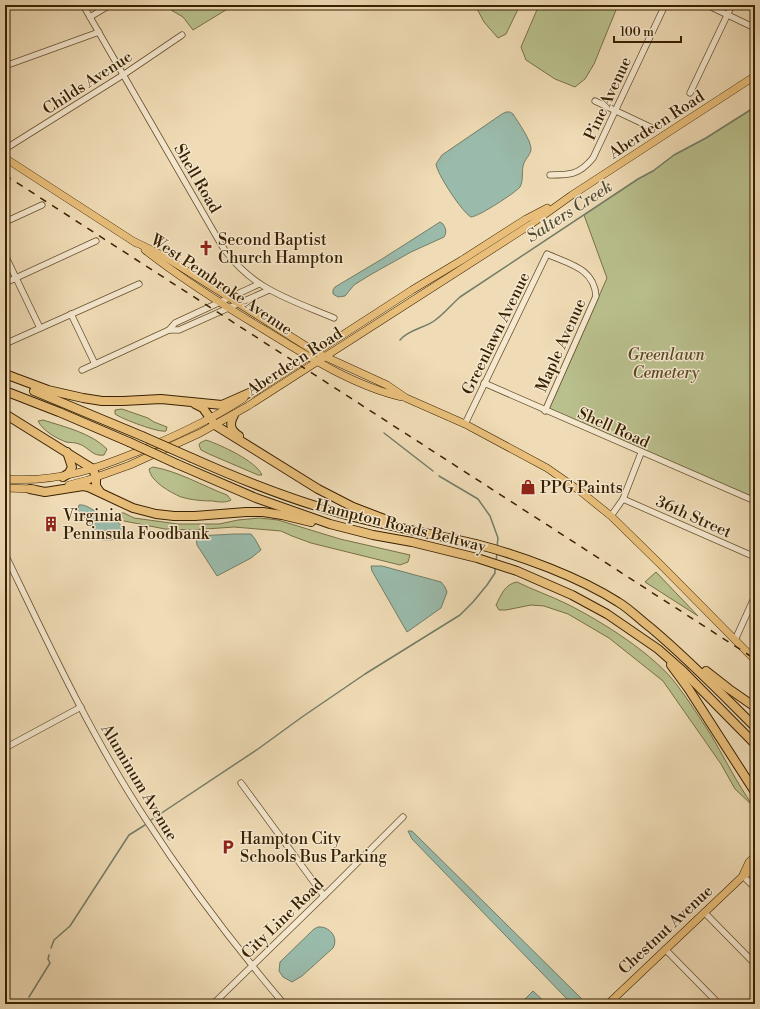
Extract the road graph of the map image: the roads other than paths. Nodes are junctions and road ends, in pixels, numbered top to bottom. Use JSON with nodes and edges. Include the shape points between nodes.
{"nodes":[{"id":1,"x":83,"y":5,"type":"edge"},
{"id":2,"x":110,"y":5,"type":"edge"},
{"id":3,"x":665,"y":5,"type":"edge"},
{"id":4,"x":707,"y":5,"type":"edge"},
{"id":5,"x":732,"y":5,"type":"edge"},
{"id":6,"x":727,"y":14,"type":"junction"},
{"id":7,"x":90,"y":17,"type":"junction"},
{"id":8,"x":755,"y":28,"type":"edge"},
{"id":9,"x":99,"y":32,"type":"junction"},
{"id":10,"x":182,"y":35,"type":"dead end"},
{"id":11,"x":5,"y":66,"type":"edge"},
{"id":12,"x":123,"y":75,"type":"junction"},
{"id":13,"x":755,"y":76,"type":"edge"},
{"id":14,"x":690,"y":93,"type":"dead end"},
{"id":15,"x":595,"y":101,"type":"dead end"},
{"id":16,"x":616,"y":110,"type":"junction"},
{"id":17,"x":650,"y":127,"type":"dead end"},
{"id":18,"x":5,"y":149,"type":"edge"},
{"id":19,"x":5,"y":158,"type":"edge"},
{"id":20,"x":550,"y":175,"type":"dead end"},
{"id":21,"x":572,"y":195,"type":"junction"},
{"id":22,"x":42,"y":205,"type":"dead end"},
{"id":23,"x":5,"y":222,"type":"edge"},
{"id":24,"x":96,"y":241,"type":"dead end"},
{"id":25,"x":133,"y":241,"type":"junction"},
{"id":26,"x":5,"y":255,"type":"edge"},
{"id":27,"x":16,"y":278,"type":"junction"},
{"id":28,"x":5,"y":283,"type":"edge"},
{"id":29,"x":139,"y":284,"type":"dead end"},
{"id":30,"x":259,"y":284,"type":"junction"},
{"id":31,"x":595,"y":289,"type":"joint"},
{"id":32,"x":268,"y":290,"type":"junction"},
{"id":33,"x":230,"y":297,"type":"junction"},
{"id":34,"x":219,"y":302,"type":"junction"},
{"id":35,"x":238,"y":303,"type":"junction"},
{"id":36,"x":228,"y":307,"type":"junction"},
{"id":37,"x":71,"y":314,"type":"junction"},
{"id":38,"x":334,"y":318,"type":"dead end"},
{"id":39,"x":40,"y":328,"type":"junction"},
{"id":40,"x":168,"y":330,"type":"junction"},
{"id":41,"x":7,"y":343,"type":"dead end"},
{"id":42,"x":317,"y":353,"type":"junction"},
{"id":43,"x":310,"y":357,"type":"junction"},
{"id":44,"x":325,"y":357,"type":"junction"},
{"id":45,"x":318,"y":362,"type":"junction"},
{"id":46,"x":95,"y":364,"type":"junction"},
{"id":47,"x":82,"y":370,"type":"dead end"},
{"id":48,"x":5,"y":374,"type":"edge"},
{"id":49,"x":5,"y":379,"type":"edge"},
{"id":50,"x":484,"y":383,"type":"junction"},
{"id":51,"x":256,"y":390,"type":"junction"},
{"id":52,"x":5,"y":391,"type":"edge"},
{"id":53,"x":406,"y":398,"type":"junction"},
{"id":54,"x":192,"y":402,"type":"junction"},
{"id":55,"x":545,"y":411,"type":"junction"},
{"id":56,"x":5,"y":414,"type":"edge"},
{"id":57,"x":234,"y":415,"type":"junction"},
{"id":58,"x":212,"y":422,"type":"junction"},
{"id":59,"x":465,"y":424,"type":"junction"},
{"id":60,"x":67,"y":452,"type":"junction"},
{"id":61,"x":641,"y":453,"type":"junction"},
{"id":62,"x":277,"y":463,"type":"junction"},
{"id":63,"x":95,"y":473,"type":"junction"},
{"id":64,"x":63,"y":477,"type":"junction"},
{"id":65,"x":5,"y":479,"type":"edge"},
{"id":66,"x":5,"y":488,"type":"edge"},
{"id":67,"x":30,"y":489,"type":"junction"},
{"id":68,"x":101,"y":493,"type":"junction"},
{"id":69,"x":623,"y":499,"type":"junction"},
{"id":70,"x":755,"y":502,"type":"edge"},
{"id":71,"x":611,"y":516,"type":"junction"},
{"id":72,"x":330,"y":524,"type":"junction"},
{"id":73,"x":406,"y":528,"type":"junction"},
{"id":74,"x":5,"y":554,"type":"edge"},
{"id":75,"x":755,"y":557,"type":"edge"},
{"id":76,"x":755,"y":596,"type":"edge"},
{"id":77,"x":749,"y":610,"type":"junction"},
{"id":78,"x":755,"y":613,"type":"edge"},
{"id":79,"x":736,"y":640,"type":"junction"},
{"id":80,"x":672,"y":646,"type":"junction"},
{"id":81,"x":658,"y":649,"type":"junction"},
{"id":82,"x":755,"y":660,"type":"edge"},
{"id":83,"x":81,"y":707,"type":"junction"},
{"id":84,"x":755,"y":707,"type":"edge"},
{"id":85,"x":755,"y":727,"type":"edge"},
{"id":86,"x":755,"y":744,"type":"edge"},
{"id":87,"x":5,"y":748,"type":"edge"},
{"id":88,"x":241,"y":783,"type":"dead end"},
{"id":89,"x":755,"y":792,"type":"edge"},
{"id":90,"x":403,"y":817,"type":"dead end"},
{"id":91,"x":755,"y":856,"type":"edge"},
{"id":92,"x":755,"y":868,"type":"edge"},
{"id":93,"x":743,"y":876,"type":"junction"},
{"id":94,"x":755,"y":888,"type":"edge"},
{"id":95,"x":324,"y":896,"type":"junction"},
{"id":96,"x":704,"y":912,"type":"junction"},
{"id":97,"x":665,"y":949,"type":"junction"},
{"id":98,"x":755,"y":964,"type":"edge"},
{"id":99,"x":252,"y":965,"type":"junction"},
{"id":100,"x":613,"y":1002,"type":"edge"},
{"id":101,"x":213,"y":1004,"type":"edge"},
{"id":102,"x":284,"y":1004,"type":"edge"},
{"id":103,"x":719,"y":1004,"type":"edge"}],
"edges":[{"from":1,"to":7,"type":"street","name":"Shell Road"},
{"from":2,"to":7,"type":"street"},
{"from":3,"to":16,"type":"street","name":"Pine Avenue"},
{"from":4,"to":6,"type":"street"},
{"from":5,"to":6,"type":"street"},
{"from":6,"to":8,"type":"street"},
{"from":6,"to":14,"type":"street"},
{"from":7,"to":9,"type":"street","name":"Shell Road"},
{"from":9,"to":11,"type":"street"},
{"from":9,"to":12,"type":"street","name":"Shell Road"},
{"from":10,"to":12,"type":"street","name":"Childs Avenue"},
{"from":12,"to":18,"type":"street","name":"Childs Avenue"},
{"from":12,"to":30,"type":"street","name":"Shell Road","via":[[222,246],[240,269]]},
{"from":13,"to":21,"type":"main road","name":"Aberdeen Road"},
{"from":15,"to":16,"type":"street"},
{"from":16,"to":17,"type":"street"},
{"from":16,"to":20,"type":"street","name":"Pine Avenue","via":[[595,155],[587,165],[572,174]]},
{"from":19,"to":25,"type":"main road","name":"West Pembroke Avenue"},
{"from":21,"to":42,"type":"main road","name":"Aberdeen Road","via":[[526,220],[408,293]]},
{"from":21,"to":44,"type":"main road","name":"Aberdeen Road","via":[[530,225]]},
{"from":22,"to":23,"type":"street"},
{"from":24,"to":27,"type":"street"},
{"from":25,"to":33,"type":"main road","name":"West Pembroke Avenue","via":[[162,255]]},
{"from":25,"to":34,"type":"main road","name":"West Pembroke Avenue"},
{"from":26,"to":27,"type":"street"},
{"from":27,"to":28,"type":"street"},
{"from":27,"to":39,"type":"street"},
{"from":29,"to":37,"type":"street"},
{"from":30,"to":32,"type":"street","name":"Shell Road"},
{"from":30,"to":33,"type":"street"},
{"from":31,"to":50,"type":"street","name":"Greenlawn Avenue","via":[[586,272],[547,254]]},
{"from":31,"to":55,"type":"street","name":"Maple Avenue","via":[[594,302]]},
{"from":32,"to":35,"type":"street"},
{"from":32,"to":38,"type":"street","name":"Shell Road"},
{"from":33,"to":34,"type":"street"},
{"from":33,"to":35,"type":"main road","name":"West Pembroke Avenue"},
{"from":34,"to":36,"type":"main road","name":"West Pembroke Avenue"},
{"from":34,"to":40,"type":"street","via":[[175,323]]},
{"from":35,"to":36,"type":"street"},
{"from":35,"to":42,"type":"main road","name":"West Pembroke Avenue"},
{"from":36,"to":40,"type":"street","via":[[179,330]]},
{"from":36,"to":43,"type":"main road","name":"West Pembroke Avenue"},
{"from":37,"to":39,"type":"street"},
{"from":37,"to":46,"type":"street"},
{"from":39,"to":41,"type":"street"},
{"from":40,"to":46,"type":"street"},
{"from":42,"to":43,"type":"main road","name":"Aberdeen Road"},
{"from":42,"to":44,"type":"main road","name":"West Pembroke Avenue"},
{"from":43,"to":45,"type":"main road","name":"West Pembroke Avenue"},
{"from":43,"to":51,"type":"main road","name":"Aberdeen Road"},
{"from":44,"to":45,"type":"main road","name":"Aberdeen Road"},
{"from":44,"to":53,"type":"main road","name":"West Pembroke Avenue","via":[[387,385]]},
{"from":45,"to":53,"type":"main road","name":"West Pembroke Avenue","via":[[385,393]]},
{"from":45,"to":57,"type":"main road","name":"Aberdeen Road"},
{"from":46,"to":47,"type":"street"},
{"from":48,"to":54,"type":"highway","via":[[48,390],[102,401],[161,399]]},
{"from":49,"to":73,"type":"highway","name":"Hampton Roads Beltway","bridge":true,"via":[[256,485],[337,513]]},
{"from":50,"to":55,"type":"street","name":"Shell Road"},
{"from":50,"to":59,"type":"street","name":"Greenlawn Avenue"},
{"from":51,"to":54,"type":"highway","via":[[223,405]]},
{"from":51,"to":58,"type":"main road","name":"Aberdeen Road"},
{"from":52,"to":72,"type":"highway","name":"Hampton Roads Beltway","bridge":true,"via":[[256,498]]},
{"from":53,"to":59,"type":"main road","name":"West Pembroke Avenue"},
{"from":54,"to":58,"type":"highway","via":[[202,407]]},
{"from":55,"to":61,"type":"street","name":"Shell Road"},
{"from":56,"to":60,"type":"highway"},
{"from":57,"to":58,"type":"main road","name":"Aberdeen Road"},
{"from":57,"to":62,"type":"highway","via":[[231,423],[233,432]]},
{"from":58,"to":62,"type":"highway"},
{"from":58,"to":63,"type":"main road","name":"Aberdeen Road","via":[[130,465]]},
{"from":59,"to":71,"type":"main road","name":"West Pembroke Avenue","via":[[547,468]]},
{"from":60,"to":63,"type":"highway"},
{"from":60,"to":64,"type":"highway","via":[[72,467]]},
{"from":61,"to":69,"type":"street"},
{"from":61,"to":70,"type":"street","name":"Shell Road"},
{"from":62,"to":73,"type":"highway","via":[[337,499]]},
{"from":63,"to":64,"type":"main road","name":"Aberdeen Road"},
{"from":63,"to":67,"type":"main road","name":"Aberdeen Road","via":[[68,485]]},
{"from":63,"to":68,"type":"highway","via":[[96,486]]},
{"from":64,"to":65,"type":"main road","name":"Aberdeen Road","via":[[39,480]]},
{"from":66,"to":67,"type":"main road","name":"Aberdeen Road"},
{"from":67,"to":68,"type":"highway","via":[[45,492],[83,486]]},
{"from":68,"to":72,"type":"highway","via":[[134,508],[156,514],[195,516],[263,512]]},
{"from":69,"to":71,"type":"street"},
{"from":69,"to":75,"type":"street","name":"36th Street"},
{"from":71,"to":79,"type":"main road","name":"West Pembroke Avenue"},
{"from":72,"to":81,"type":"highway","name":"Hampton Roads Beltway","via":[[477,558],[517,571],[572,595],[607,614]]},
{"from":73,"to":80,"type":"highway","name":"Hampton Roads Beltway","via":[[478,545],[556,571],[619,602]]},
{"from":74,"to":83,"type":"street","name":"Aluminum Avenue"},
{"from":76,"to":77,"type":"street"},
{"from":77,"to":78,"type":"street"},
{"from":77,"to":79,"type":"street"},
{"from":79,"to":82,"type":"main road","name":"West Pembroke Avenue"},
{"from":80,"to":84,"type":"highway"},
{"from":80,"to":85,"type":"highway","name":"Hampton Roads Beltway"},
{"from":81,"to":86,"type":"highway","name":"Hampton Roads Beltway"},
{"from":81,"to":89,"type":"highway","via":[[688,688]]},
{"from":83,"to":87,"type":"street"},
{"from":83,"to":99,"type":"street","name":"Aluminum Avenue","via":[[144,817],[195,891]]},
{"from":88,"to":95,"type":"street"},
{"from":90,"to":95,"type":"street","name":"City Line Road"},
{"from":91,"to":93,"type":"main road","name":"Chestnut Avenue","via":[[749,862]]},
{"from":92,"to":93,"type":"main road","name":"Chestnut Avenue"},
{"from":93,"to":94,"type":"street"},
{"from":93,"to":96,"type":"main road","name":"Chestnut Avenue"},
{"from":95,"to":99,"type":"street","name":"City Line Road"},
{"from":96,"to":97,"type":"main road","name":"Chestnut Avenue"},
{"from":96,"to":98,"type":"street"},
{"from":97,"to":100,"type":"main road","name":"Chestnut Avenue"},
{"from":97,"to":103,"type":"street"},
{"from":99,"to":101,"type":"street","name":"City Line Road"},
{"from":99,"to":102,"type":"street","name":"Aluminum Avenue"}]}
